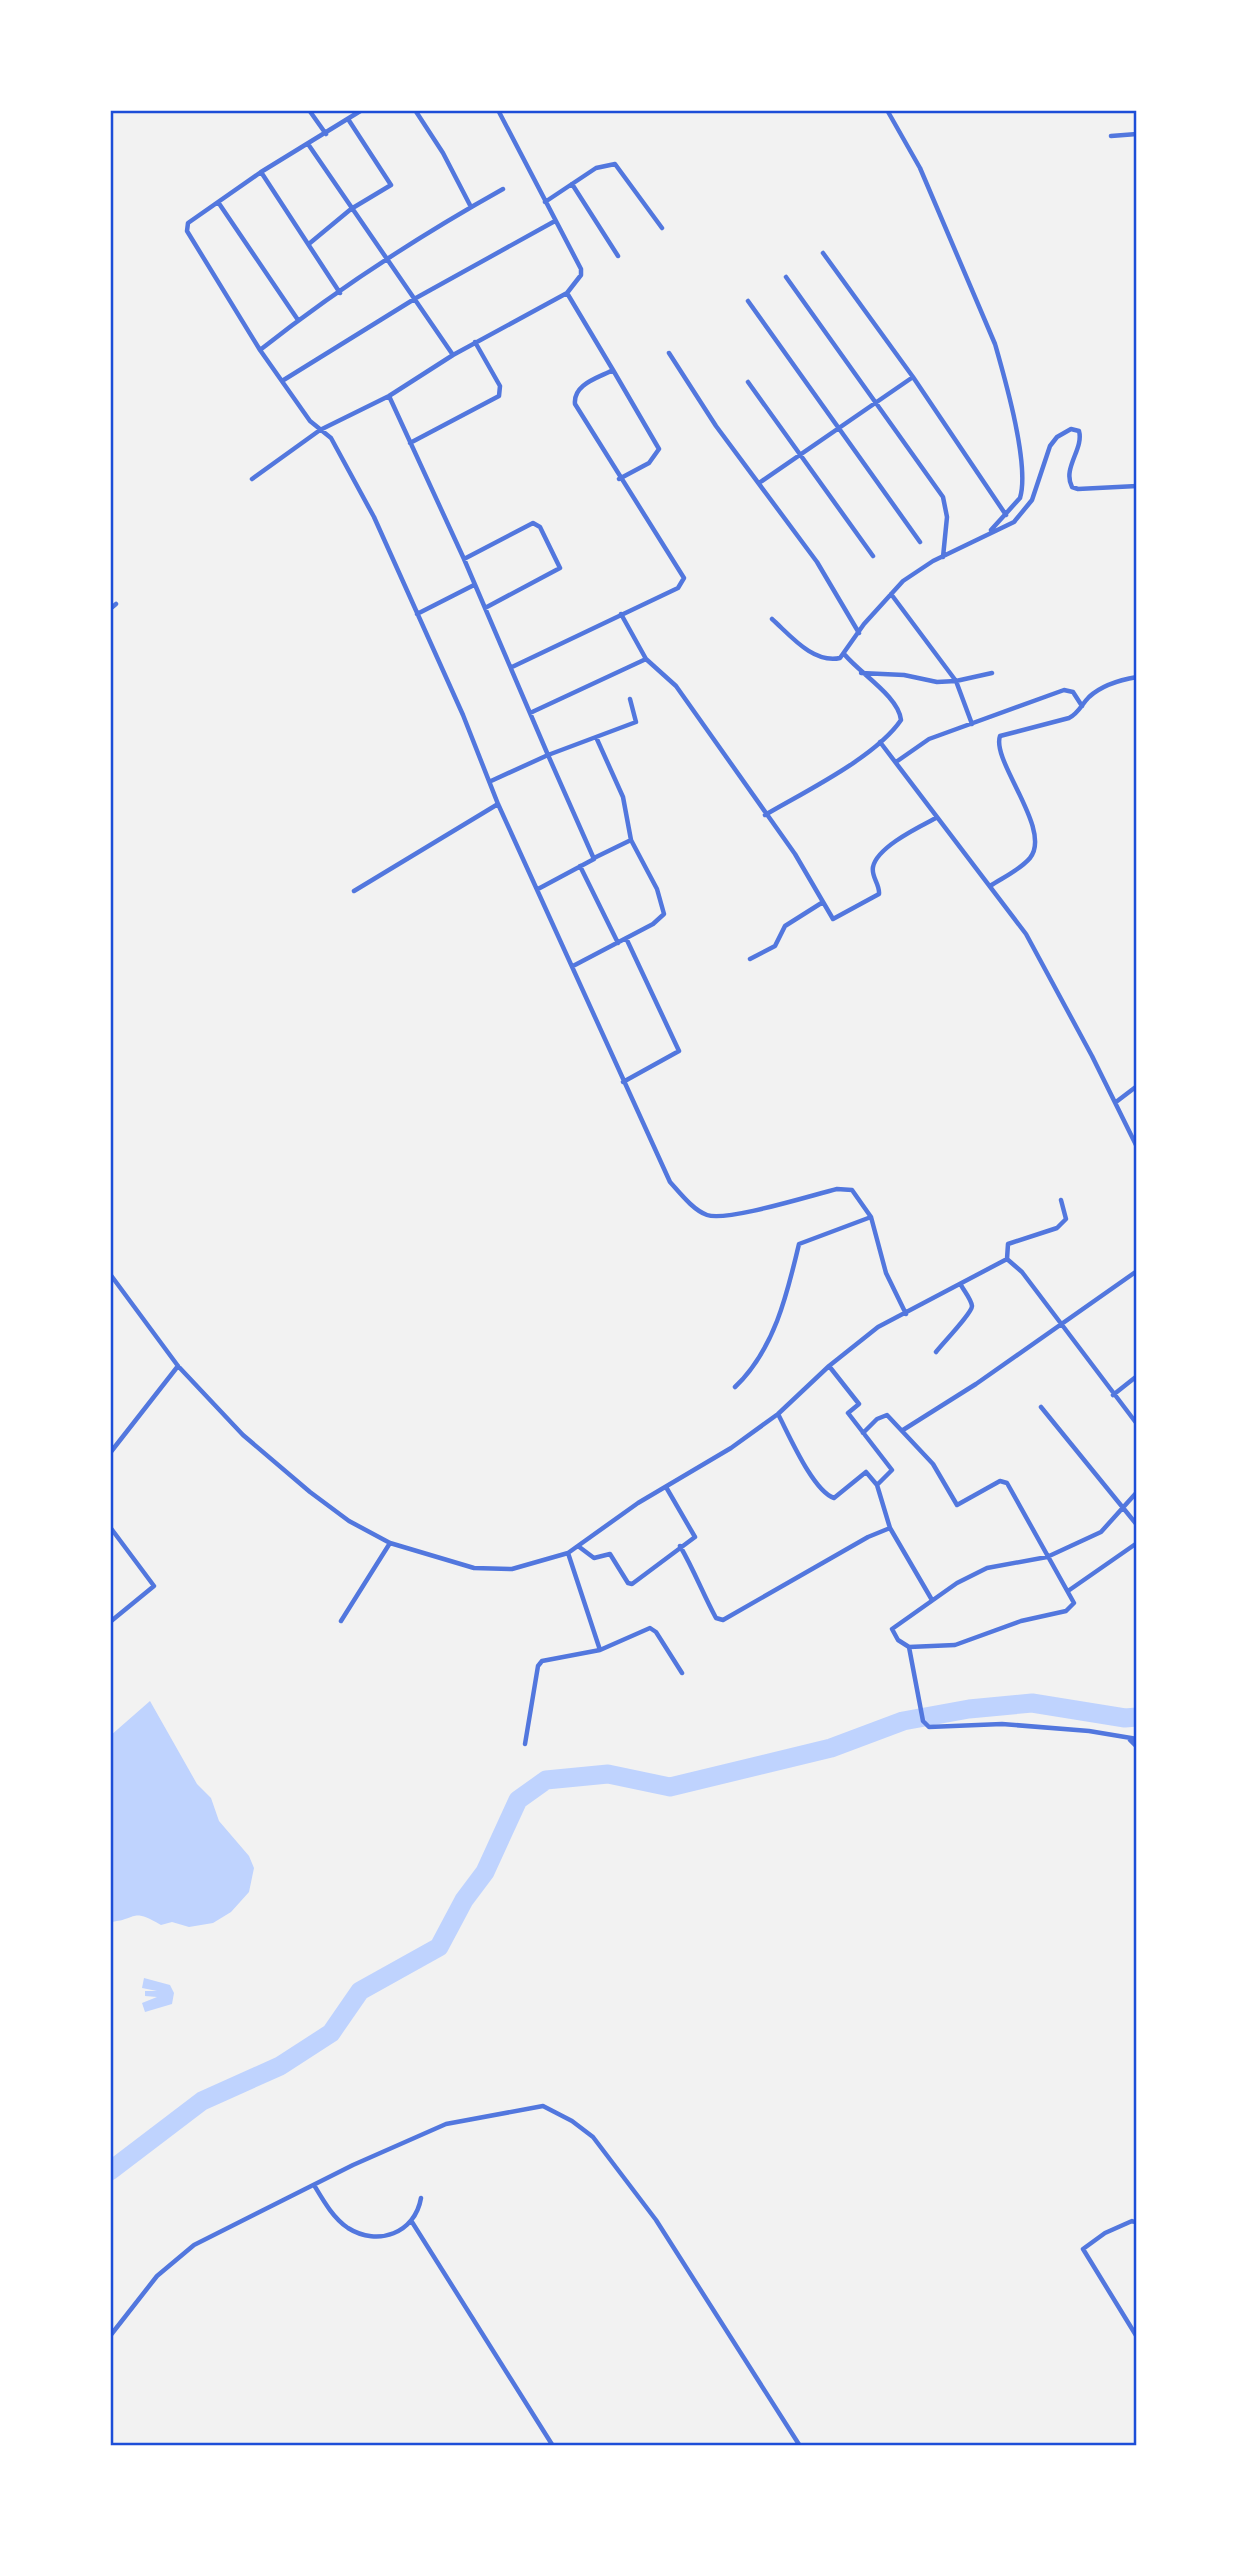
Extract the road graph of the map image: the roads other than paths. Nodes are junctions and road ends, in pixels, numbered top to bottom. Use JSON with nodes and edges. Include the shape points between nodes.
{"nodes":[{"id":1,"x":309,"y":110,"type":"edge"},
{"id":2,"x":362,"y":110,"type":"edge"},
{"id":3,"x":415,"y":110,"type":"edge"},
{"id":4,"x":498,"y":110,"type":"edge"},
{"id":5,"x":887,"y":110,"type":"edge"},
{"id":6,"x":348,"y":119,"type":"junction"},
{"id":7,"x":326,"y":134,"type":"junction"},
{"id":8,"x":1137,"y":134,"type":"edge"},
{"id":9,"x":1111,"y":136,"type":"dead end"},
{"id":10,"x":309,"y":144,"type":"junction"},
{"id":11,"x":261,"y":172,"type":"junction"},
{"id":12,"x":572,"y":184,"type":"junction"},
{"id":13,"x":503,"y":188,"type":"dead end"},
{"id":14,"x":218,"y":202,"type":"junction"},
{"id":15,"x":544,"y":202,"type":"junction"},
{"id":16,"x":471,"y":207,"type":"junction"},
{"id":17,"x":351,"y":209,"type":"junction"},
{"id":18,"x":555,"y":221,"type":"junction"},
{"id":19,"x":662,"y":228,"type":"dead end"},
{"id":20,"x":310,"y":243,"type":"junction"},
{"id":21,"x":822,"y":253,"type":"dead end"},
{"id":22,"x":618,"y":256,"type":"dead end"},
{"id":23,"x":387,"y":260,"type":"junction"},
{"id":24,"x":786,"y":277,"type":"dead end"},
{"id":25,"x":340,"y":293,"type":"junction"},
{"id":26,"x":567,"y":293,"type":"junction"},
{"id":27,"x":416,"y":298,"type":"junction"},
{"id":28,"x":748,"y":301,"type":"dead end"},
{"id":29,"x":298,"y":321,"type":"junction"},
{"id":30,"x":475,"y":342,"type":"junction"},
{"id":31,"x":260,"y":350,"type":"junction"},
{"id":32,"x":669,"y":353,"type":"dead end"},
{"id":33,"x":453,"y":355,"type":"junction"},
{"id":34,"x":613,"y":370,"type":"junction"},
{"id":35,"x":913,"y":377,"type":"junction"},
{"id":36,"x":282,"y":381,"type":"junction"},
{"id":37,"x":748,"y":382,"type":"dead end"},
{"id":38,"x":389,"y":396,"type":"junction"},
{"id":39,"x":876,"y":403,"type":"junction"},
{"id":40,"x":841,"y":428,"type":"junction"},
{"id":41,"x":320,"y":430,"type":"junction"},
{"id":42,"x":410,"y":443,"type":"junction"},
{"id":43,"x":803,"y":455,"type":"junction"},
{"id":44,"x":619,"y":478,"type":"junction"},
{"id":45,"x":252,"y":480,"type":"dead end"},
{"id":46,"x":759,"y":483,"type":"junction"},
{"id":47,"x":1137,"y":486,"type":"edge"},
{"id":48,"x":1006,"y":515,"type":"junction"},
{"id":49,"x":988,"y":533,"type":"junction"},
{"id":50,"x":920,"y":542,"type":"dead end"},
{"id":51,"x":873,"y":555,"type":"dead end"},
{"id":52,"x":943,"y":557,"type":"junction"},
{"id":53,"x":464,"y":559,"type":"junction"},
{"id":54,"x":474,"y":585,"type":"junction"},
{"id":55,"x":891,"y":594,"type":"junction"},
{"id":56,"x":117,"y":604,"type":"dead end"},
{"id":57,"x":485,"y":608,"type":"junction"},
{"id":58,"x":110,"y":609,"type":"edge"},
{"id":59,"x":417,"y":614,"type":"junction"},
{"id":60,"x":621,"y":614,"type":"junction"},
{"id":61,"x":772,"y":619,"type":"dead end"},
{"id":62,"x":860,"y":634,"type":"junction"},
{"id":63,"x":845,"y":655,"type":"junction"},
{"id":64,"x":646,"y":659,"type":"junction"},
{"id":65,"x":512,"y":667,"type":"junction"},
{"id":66,"x":860,"y":673,"type":"junction"},
{"id":67,"x":992,"y":673,"type":"dead end"},
{"id":68,"x":1137,"y":677,"type":"edge"},
{"id":69,"x":956,"y":681,"type":"junction"},
{"id":70,"x":630,"y":699,"type":"dead end"},
{"id":71,"x":1082,"y":706,"type":"junction"},
{"id":72,"x":530,"y":713,"type":"junction"},
{"id":73,"x":972,"y":724,"type":"junction"},
{"id":74,"x":596,"y":737,"type":"junction"},
{"id":75,"x":880,"y":742,"type":"junction"},
{"id":76,"x":548,"y":755,"type":"junction"},
{"id":77,"x":896,"y":762,"type":"junction"},
{"id":78,"x":491,"y":781,"type":"junction"},
{"id":79,"x":498,"y":804,"type":"junction"},
{"id":80,"x":765,"y":815,"type":"junction"},
{"id":81,"x":936,"y":818,"type":"junction"},
{"id":82,"x":631,"y":840,"type":"junction"},
{"id":83,"x":594,"y":859,"type":"junction"},
{"id":84,"x":580,"y":866,"type":"junction"},
{"id":85,"x":990,"y":886,"type":"junction"},
{"id":86,"x":538,"y":889,"type":"junction"},
{"id":87,"x":354,"y":891,"type":"dead end"},
{"id":88,"x":823,"y":902,"type":"junction"},
{"id":89,"x":626,"y":938,"type":"junction"},
{"id":90,"x":618,"y":943,"type":"junction"},
{"id":91,"x":750,"y":959,"type":"dead end"},
{"id":92,"x":573,"y":966,"type":"junction"},
{"id":93,"x":623,"y":1082,"type":"junction"},
{"id":94,"x":1137,"y":1086,"type":"edge"},
{"id":95,"x":1116,"y":1102,"type":"junction"},
{"id":96,"x":1137,"y":1147,"type":"edge"},
{"id":97,"x":1061,"y":1200,"type":"dead end"},
{"id":98,"x":871,"y":1217,"type":"junction"},
{"id":99,"x":1007,"y":1259,"type":"junction"},
{"id":100,"x":1137,"y":1271,"type":"edge"},
{"id":101,"x":110,"y":1275,"type":"edge"},
{"id":102,"x":961,"y":1285,"type":"junction"},
{"id":103,"x":906,"y":1314,"type":"junction"},
{"id":104,"x":1063,"y":1324,"type":"junction"},
{"id":105,"x":936,"y":1352,"type":"dead end"},
{"id":106,"x":178,"y":1366,"type":"junction"},
{"id":107,"x":828,"y":1366,"type":"junction"},
{"id":108,"x":1137,"y":1376,"type":"edge"},
{"id":109,"x":735,"y":1387,"type":"dead end"},
{"id":110,"x":1113,"y":1395,"type":"junction"},
{"id":111,"x":1041,"y":1407,"type":"dead end"},
{"id":112,"x":778,"y":1414,"type":"junction"},
{"id":113,"x":1137,"y":1424,"type":"edge"},
{"id":114,"x":903,"y":1430,"type":"junction"},
{"id":115,"x":863,"y":1433,"type":"junction"},
{"id":116,"x":110,"y":1453,"type":"edge"},
{"id":117,"x":877,"y":1485,"type":"junction"},
{"id":118,"x":666,"y":1487,"type":"junction"},
{"id":119,"x":1137,"y":1492,"type":"edge"},
{"id":120,"x":1125,"y":1508,"type":"junction"},
{"id":121,"x":1137,"y":1525,"type":"edge"},
{"id":122,"x":110,"y":1527,"type":"edge"},
{"id":123,"x":890,"y":1528,"type":"junction"},
{"id":124,"x":390,"y":1543,"type":"junction"},
{"id":125,"x":1137,"y":1543,"type":"edge"},
{"id":126,"x":578,"y":1546,"type":"junction"},
{"id":127,"x":680,"y":1546,"type":"junction"},
{"id":128,"x":568,"y":1553,"type":"junction"},
{"id":129,"x":1048,"y":1557,"type":"junction"},
{"id":130,"x":1068,"y":1591,"type":"junction"},
{"id":131,"x":932,"y":1600,"type":"junction"},
{"id":132,"x":341,"y":1620,"type":"dead end"},
{"id":133,"x":110,"y":1622,"type":"edge"},
{"id":134,"x":909,"y":1647,"type":"junction"},
{"id":135,"x":600,"y":1650,"type":"junction"},
{"id":136,"x":682,"y":1673,"type":"dead end"},
{"id":137,"x":1129,"y":1739,"type":"junction"},
{"id":138,"x":1137,"y":1739,"type":"edge"},
{"id":139,"x":525,"y":1744,"type":"dead end"},
{"id":140,"x":1137,"y":1747,"type":"edge"},
{"id":141,"x":314,"y":2185,"type":"junction"},
{"id":142,"x":421,"y":2198,"type":"dead end"},
{"id":143,"x":412,"y":2222,"type":"junction"},
{"id":144,"x":1137,"y":2223,"type":"edge"},
{"id":145,"x":110,"y":2336,"type":"edge"},
{"id":146,"x":1137,"y":2337,"type":"edge"},
{"id":147,"x":553,"y":2446,"type":"edge"},
{"id":148,"x":800,"y":2446,"type":"edge"}],
"edges":[{"from":1,"to":7,"type":"street"},
{"from":2,"to":6,"type":"street"},
{"from":3,"to":16,"type":"street"},
{"from":4,"to":15,"type":"street"},
{"from":5,"to":48,"type":"street","via":[[920,169],[995,344],[1021,459],[1022,491]]},
{"from":6,"to":7,"type":"street"},
{"from":6,"to":17,"type":"street","via":[[391,185]]},
{"from":7,"to":10,"type":"street"},
{"from":8,"to":9,"type":"street"},
{"from":10,"to":11,"type":"street"},
{"from":10,"to":17,"type":"street"},
{"from":11,"to":14,"type":"street"},
{"from":11,"to":20,"type":"street"},
{"from":12,"to":15,"type":"street"},
{"from":12,"to":19,"type":"street","via":[[596,168],[615,164]]},
{"from":12,"to":22,"type":"street"},
{"from":13,"to":16,"type":"street"},
{"from":14,"to":29,"type":"street"},
{"from":14,"to":31,"type":"street","via":[[188,223],[187,231]]},
{"from":15,"to":18,"type":"street"},
{"from":16,"to":23,"type":"street"},
{"from":17,"to":20,"type":"street"},
{"from":17,"to":23,"type":"street"},
{"from":18,"to":26,"type":"street","via":[[581,269]]},
{"from":18,"to":27,"type":"street"},
{"from":20,"to":25,"type":"street"},
{"from":21,"to":35,"type":"street"},
{"from":23,"to":25,"type":"street"},
{"from":23,"to":27,"type":"street"},
{"from":24,"to":39,"type":"street"},
{"from":25,"to":29,"type":"street"},
{"from":26,"to":30,"type":"street"},
{"from":26,"to":34,"type":"street"},
{"from":27,"to":33,"type":"street"},
{"from":27,"to":36,"type":"street"},
{"from":28,"to":40,"type":"street"},
{"from":29,"to":31,"type":"street"},
{"from":30,"to":33,"type":"street"},
{"from":30,"to":42,"type":"street","via":[[500,386],[499,396]]},
{"from":31,"to":36,"type":"street"},
{"from":32,"to":46,"type":"street"},
{"from":33,"to":38,"type":"street"},
{"from":34,"to":44,"type":"street","via":[[581,387],[575,404]]},
{"from":34,"to":44,"type":"street","via":[[659,449],[649,463]]},
{"from":35,"to":39,"type":"street"},
{"from":35,"to":48,"type":"street"},
{"from":36,"to":41,"type":"street"},
{"from":37,"to":43,"type":"street"},
{"from":38,"to":41,"type":"street"},
{"from":38,"to":42,"type":"street"},
{"from":39,"to":40,"type":"street"},
{"from":39,"to":52,"type":"street","via":[[943,497],[947,517]]},
{"from":40,"to":43,"type":"street"},
{"from":40,"to":50,"type":"street"},
{"from":41,"to":45,"type":"street"},
{"from":41,"to":59,"type":"street","via":[[331,438],[374,517]]},
{"from":42,"to":53,"type":"street"},
{"from":43,"to":46,"type":"street"},
{"from":43,"to":51,"type":"street"},
{"from":44,"to":60,"type":"street","via":[[684,578],[678,588]]},
{"from":46,"to":62,"type":"street","via":[[817,562]]},
{"from":47,"to":49,"type":"street","via":[[1072,487],[1070,468],[1081,438],[1079,431],[1071,429],[1050,446],[1032,499],[1022,513],[1014,522]]},
{"from":48,"to":49,"type":"street"},
{"from":49,"to":52,"type":"street"},
{"from":52,"to":55,"type":"street","via":[[903,581]]},
{"from":53,"to":54,"type":"street"},
{"from":53,"to":57,"type":"street","via":[[533,523],[540,527],[560,568]]},
{"from":54,"to":57,"type":"street"},
{"from":54,"to":59,"type":"street"},
{"from":55,"to":62,"type":"street"},
{"from":55,"to":69,"type":"street"},
{"from":56,"to":58,"type":"street"},
{"from":57,"to":65,"type":"street"},
{"from":59,"to":78,"type":"street"},
{"from":60,"to":64,"type":"street"},
{"from":60,"to":65,"type":"street"},
{"from":61,"to":63,"type":"street","via":[[803,647],[824,658]]},
{"from":62,"to":63,"type":"street"},
{"from":63,"to":66,"type":"street"},
{"from":64,"to":72,"type":"street"},
{"from":64,"to":80,"type":"street","via":[[676,686]]},
{"from":65,"to":72,"type":"street"},
{"from":66,"to":69,"type":"street"},
{"from":66,"to":75,"type":"street","via":[[900,711],[901,720]]},
{"from":67,"to":69,"type":"street"},
{"from":68,"to":71,"type":"street","via":[[1106,685]]},
{"from":69,"to":73,"type":"street"},
{"from":70,"to":74,"type":"street","via":[[636,722]]},
{"from":71,"to":73,"type":"street","via":[[1073,692],[1063,690]]},
{"from":71,"to":85,"type":"street","via":[[1069,718],[1000,736],[1001,752],[1030,818],[1034,850],[1030,858]]},
{"from":72,"to":76,"type":"street"},
{"from":73,"to":77,"type":"street","via":[[929,739]]},
{"from":74,"to":76,"type":"street"},
{"from":74,"to":82,"type":"street","via":[[623,797]]},
{"from":75,"to":77,"type":"street"},
{"from":75,"to":80,"type":"street","via":[[838,773]]},
{"from":76,"to":78,"type":"street"},
{"from":76,"to":83,"type":"street"},
{"from":77,"to":81,"type":"street"},
{"from":78,"to":79,"type":"street"},
{"from":79,"to":86,"type":"street"},
{"from":79,"to":87,"type":"street"},
{"from":80,"to":88,"type":"street","via":[[796,854]]},
{"from":81,"to":85,"type":"street"},
{"from":81,"to":88,"type":"street","via":[[909,832],[876,859],[872,870],[879,894],[835,919]]},
{"from":82,"to":83,"type":"street"},
{"from":82,"to":89,"type":"street","via":[[657,889],[664,914]]},
{"from":83,"to":84,"type":"street"},
{"from":84,"to":86,"type":"street"},
{"from":84,"to":90,"type":"street"},
{"from":85,"to":95,"type":"street","via":[[1038,955]]},
{"from":86,"to":92,"type":"street"},
{"from":88,"to":91,"type":"street","via":[[785,926],[775,946]]},
{"from":89,"to":90,"type":"street"},
{"from":89,"to":93,"type":"street","via":[[679,1051]]},
{"from":90,"to":92,"type":"street"},
{"from":92,"to":93,"type":"street"},
{"from":93,"to":98,"type":"street","via":[[670,1182],[707,1215],[743,1212],[845,1188],[858,1195]]},
{"from":94,"to":95,"type":"street"},
{"from":95,"to":96,"type":"street"},
{"from":97,"to":99,"type":"street","via":[[1066,1219],[1057,1228],[1008,1244]]},
{"from":98,"to":103,"type":"street","via":[[886,1273]]},
{"from":98,"to":109,"type":"street","via":[[799,1244],[788,1292],[769,1338],[754,1370]]},
{"from":99,"to":102,"type":"street"},
{"from":99,"to":104,"type":"street"},
{"from":100,"to":104,"type":"street"},
{"from":101,"to":106,"type":"street"},
{"from":102,"to":103,"type":"street"},
{"from":102,"to":105,"type":"street","via":[[972,1305],[971,1313]]},
{"from":103,"to":107,"type":"street","via":[[878,1327]]},
{"from":104,"to":110,"type":"street"},
{"from":104,"to":114,"type":"street"},
{"from":106,"to":116,"type":"street"},
{"from":106,"to":124,"type":"street","via":[[243,1434],[310,1492]]},
{"from":107,"to":112,"type":"street"},
{"from":107,"to":115,"type":"street","via":[[859,1404],[848,1413]]},
{"from":108,"to":110,"type":"street"},
{"from":110,"to":113,"type":"street"},
{"from":111,"to":120,"type":"street"},
{"from":112,"to":117,"type":"street","via":[[826,1494],[835,1498],[866,1472]]},
{"from":112,"to":118,"type":"street"},
{"from":114,"to":115,"type":"street","via":[[882,1415]]},
{"from":114,"to":129,"type":"street","via":[[933,1464],[957,1505],[1000,1481],[1007,1483]]},
{"from":115,"to":117,"type":"street","via":[[892,1470]]},
{"from":117,"to":123,"type":"street"},
{"from":118,"to":126,"type":"street"},
{"from":118,"to":127,"type":"street","via":[[695,1537]]},
{"from":119,"to":120,"type":"street"},
{"from":120,"to":121,"type":"street"},
{"from":120,"to":129,"type":"street","via":[[1101,1532]]},
{"from":122,"to":133,"type":"street","via":[[154,1587]]},
{"from":123,"to":127,"type":"street","via":[[723,1620],[716,1618],[702,1594]]},
{"from":123,"to":131,"type":"street"},
{"from":124,"to":128,"type":"street","via":[[474,1568],[512,1569]]},
{"from":124,"to":132,"type":"street"},
{"from":125,"to":130,"type":"street"},
{"from":126,"to":127,"type":"street","via":[[594,1558],[610,1554],[632,1584]]},
{"from":126,"to":128,"type":"street"},
{"from":128,"to":135,"type":"street"},
{"from":129,"to":130,"type":"street"},
{"from":129,"to":131,"type":"street","via":[[986,1568]]},
{"from":130,"to":134,"type":"street","via":[[1074,1603],[1066,1611],[1021,1621],[955,1645]]},
{"from":131,"to":134,"type":"street","via":[[892,1629]]},
{"from":134,"to":137,"type":"street","via":[[923,1721],[929,1727],[1002,1724]]},
{"from":135,"to":136,"type":"street","via":[[650,1628]]},
{"from":135,"to":139,"type":"street","via":[[538,1666]]},
{"from":137,"to":138,"type":"street"},
{"from":137,"to":140,"type":"street"},
{"from":141,"to":143,"type":"street","via":[[351,2230],[377,2236],[396,2233]]},
{"from":141,"to":145,"type":"street","via":[[175,2258]]},
{"from":141,"to":148,"type":"street","via":[[446,2124],[543,2106],[554,2110],[593,2137],[656,2220]]},
{"from":142,"to":143,"type":"street","via":[[419,2214]]},
{"from":143,"to":147,"type":"street"},
{"from":144,"to":146,"type":"street","via":[[1105,2233],[1083,2249]]}]}
